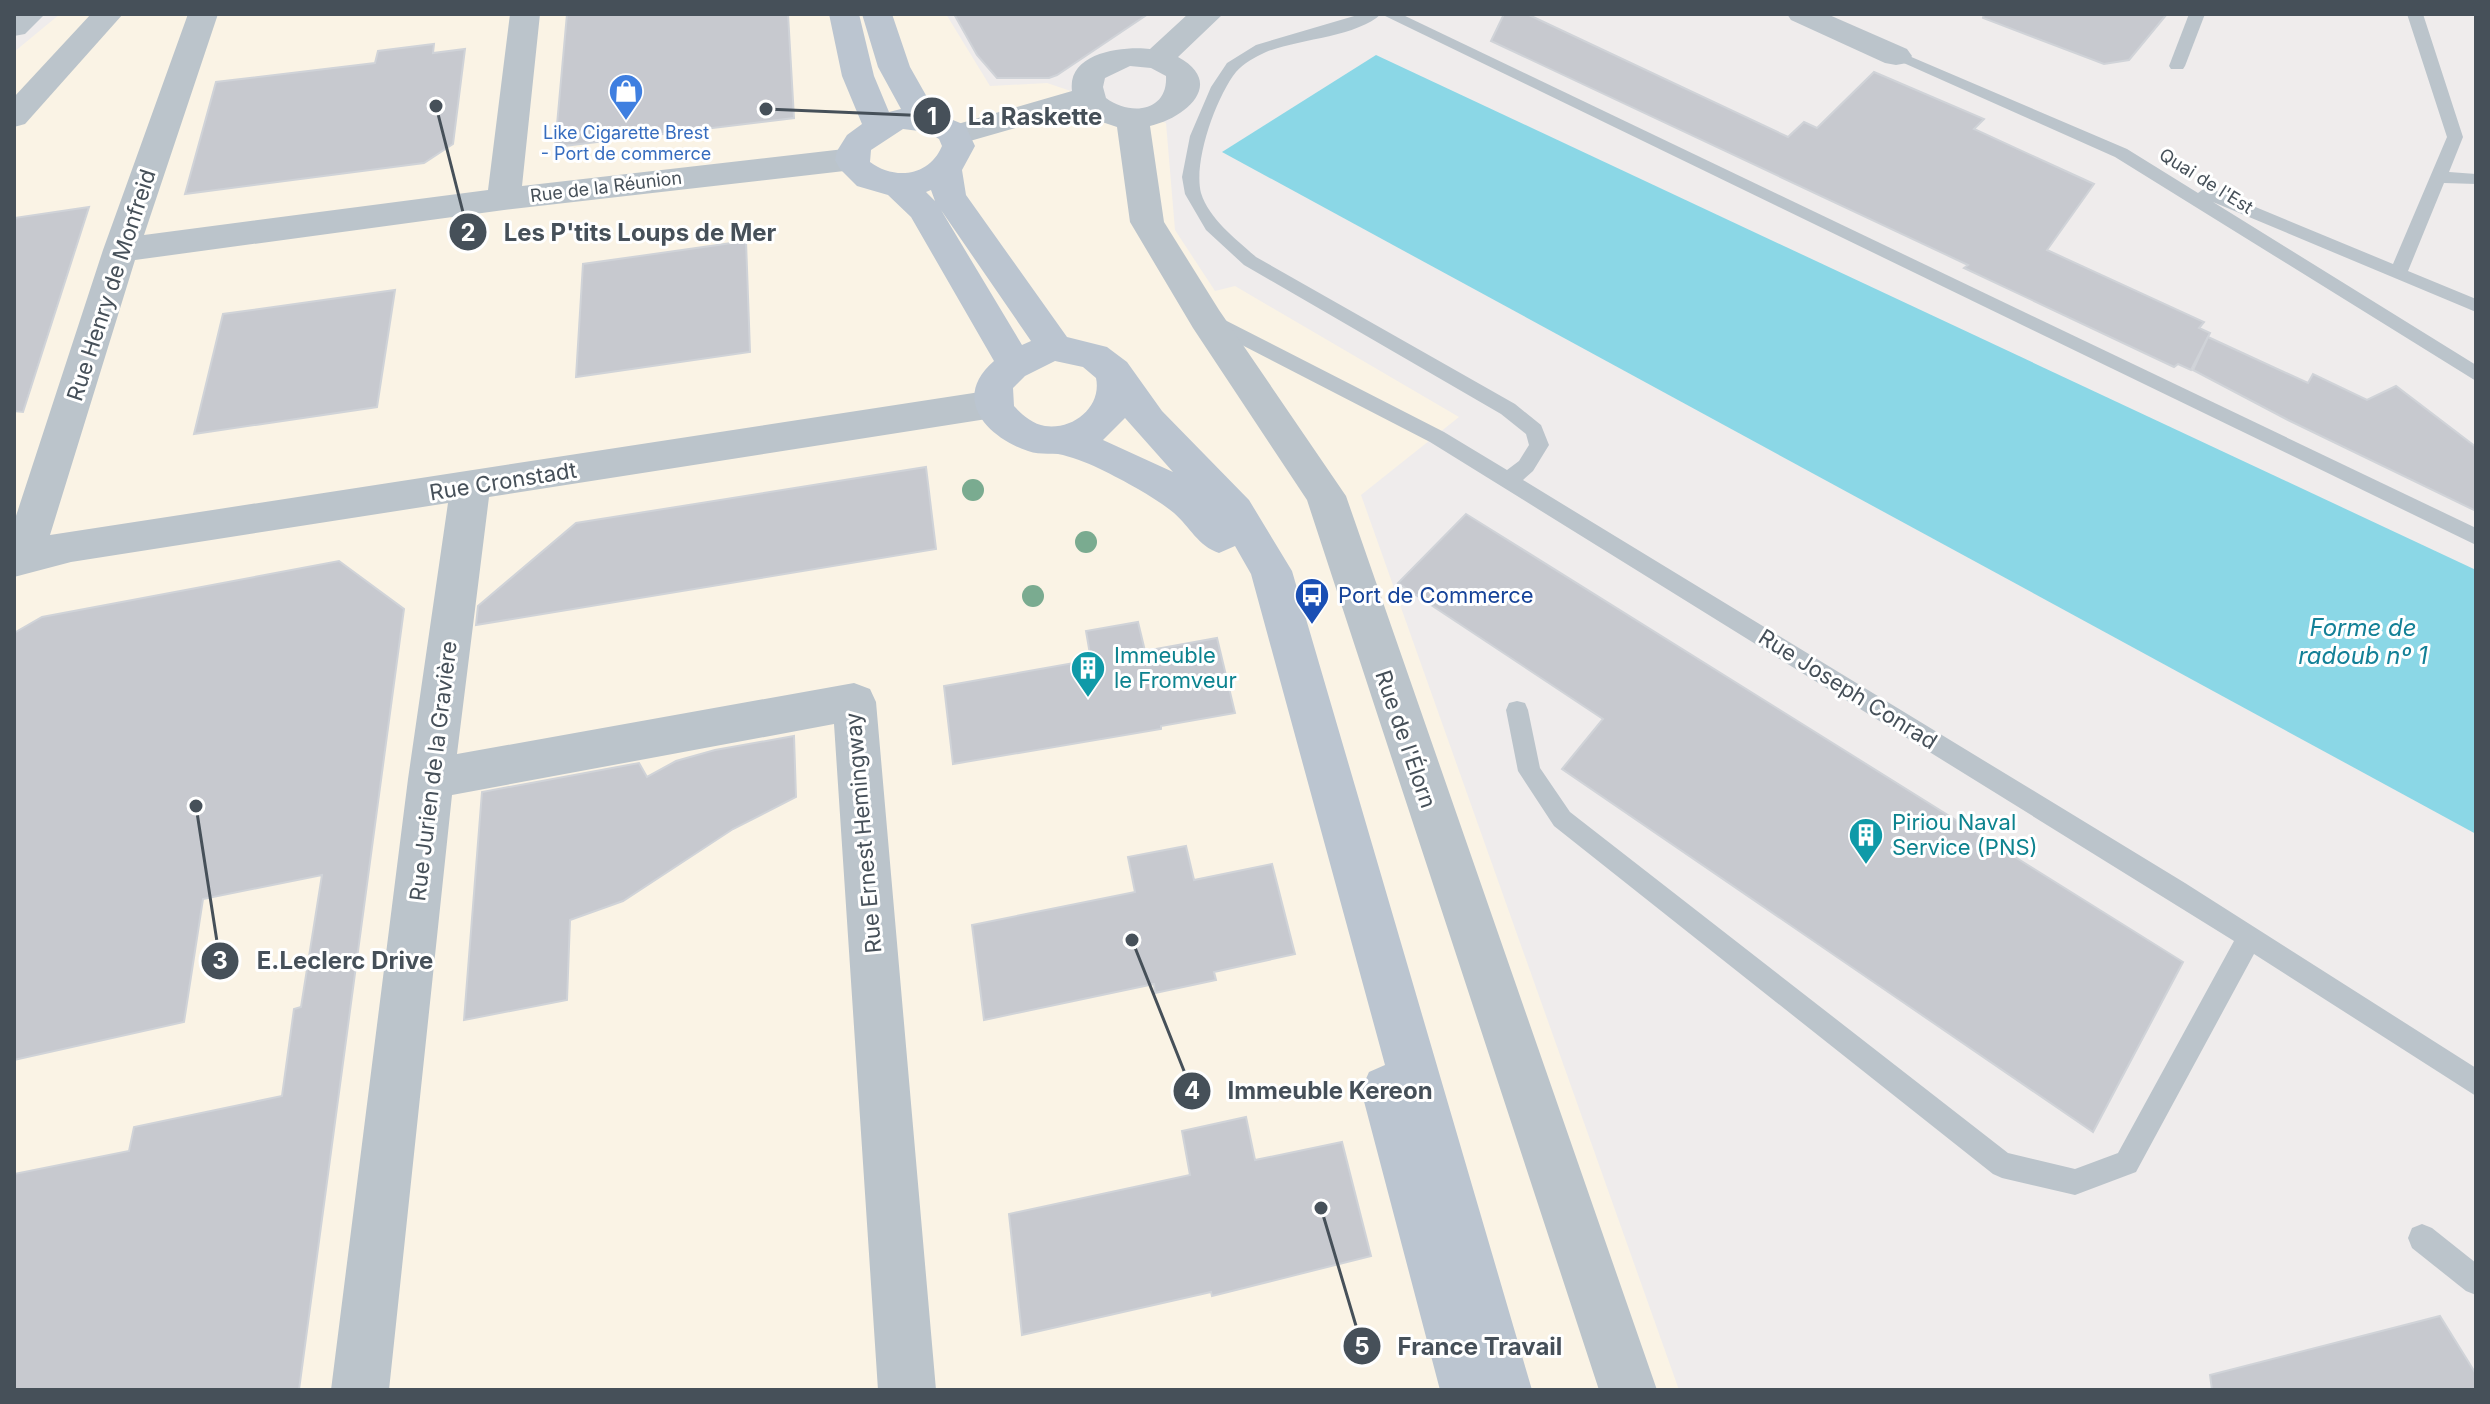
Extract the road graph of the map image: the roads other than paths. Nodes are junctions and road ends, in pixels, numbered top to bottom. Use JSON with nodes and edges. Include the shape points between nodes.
{"nodes":[{"id":1,"x":30,"y":14,"type":"edge"},
{"id":2,"x":108,"y":14,"type":"edge"},
{"id":3,"x":203,"y":14,"type":"edge"},
{"id":4,"x":525,"y":14,"type":"edge"},
{"id":5,"x":844,"y":14,"type":"edge"},
{"id":6,"x":877,"y":14,"type":"edge"},
{"id":7,"x":1208,"y":14,"type":"edge"},
{"id":8,"x":1373,"y":14,"type":"edge"},
{"id":9,"x":1389,"y":14,"type":"edge"},
{"id":10,"x":1802,"y":14,"type":"edge"},
{"id":11,"x":2197,"y":14,"type":"edge"},
{"id":12,"x":2415,"y":14,"type":"edge"},
{"id":13,"x":14,"y":27,"type":"edge"},
{"id":14,"x":1896,"y":56,"type":"joint"},
{"id":15,"x":1158,"y":59,"type":"junction"},
{"id":16,"x":2177,"y":66,"type":"dead end"},
{"id":17,"x":1087,"y":97,"type":"junction"},
{"id":18,"x":14,"y":117,"type":"edge"},
{"id":19,"x":1132,"y":118,"type":"junction"},
{"id":20,"x":923,"y":119,"type":"junction"},
{"id":21,"x":879,"y":125,"type":"junction"},
{"id":22,"x":956,"y":135,"type":"junction"},
{"id":23,"x":853,"y":159,"type":"junction"},
{"id":24,"x":2146,"y":167,"type":"junction"},
{"id":25,"x":946,"y":171,"type":"junction"},
{"id":26,"x":2439,"y":177,"type":"junction"},
{"id":27,"x":2476,"y":179,"type":"edge"},
{"id":28,"x":898,"y":185,"type":"junction"},
{"id":29,"x":504,"y":199,"type":"junction"},
{"id":30,"x":121,"y":250,"type":"junction"},
{"id":31,"x":2398,"y":273,"type":"junction"},
{"id":32,"x":2476,"y":306,"type":"edge"},
{"id":33,"x":1206,"y":319,"type":"junction"},
{"id":34,"x":1055,"y":348,"type":"junction"},
{"id":35,"x":1013,"y":362,"type":"junction"},
{"id":36,"x":2476,"y":374,"type":"edge"},
{"id":37,"x":1118,"y":382,"type":"junction"},
{"id":38,"x":993,"y":404,"type":"junction"},
{"id":39,"x":1061,"y":440,"type":"junction"},
{"id":40,"x":1508,"y":481,"type":"junction"},
{"id":41,"x":470,"y":487,"type":"junction"},
{"id":42,"x":2476,"y":537,"type":"edge"},
{"id":43,"x":18,"y":559,"type":"edge"},
{"id":44,"x":1517,"y":710,"type":"dead end"},
{"id":45,"x":431,"y":779,"type":"junction"},
{"id":46,"x":2250,"y":937,"type":"junction"},
{"id":47,"x":2476,"y":1083,"type":"edge"},
{"id":48,"x":2422,"y":1238,"type":"dead end"},
{"id":49,"x":2476,"y":1281,"type":"edge"},
{"id":50,"x":360,"y":1390,"type":"edge"},
{"id":51,"x":907,"y":1390,"type":"edge"},
{"id":52,"x":1469,"y":1390,"type":"edge"},
{"id":53,"x":1503,"y":1390,"type":"edge"},
{"id":54,"x":1628,"y":1390,"type":"edge"}],
"edges":[{"from":1,"to":13,"type":"street"},
{"from":2,"to":18,"type":"street"},
{"from":3,"to":30,"type":"street","name":"Rue Henry de Monfreid"},
{"from":4,"to":29,"type":"street"},
{"from":5,"to":21,"type":"main road","via":[[858,76]]},
{"from":6,"to":20,"type":"main road","via":[[894,67]]},
{"from":7,"to":15,"type":"street"},
{"from":8,"to":40,"type":"lane","via":[[1270,46],[1232,65],[1192,148],[1188,178],[1198,206],[1250,261],[1508,409],[1534,430],[1539,445]]},
{"from":9,"to":42,"type":"lane"},
{"from":10,"to":14,"type":"street"},
{"from":11,"to":16,"type":"lane"},
{"from":12,"to":26,"type":"lane","via":[[2455,137]]},
{"from":14,"to":24,"type":"lane","name":"Quai de l'Est"},
{"from":15,"to":17,"type":"street","via":[[1129,56],[1106,62],[1087,79]]},
{"from":15,"to":19,"type":"street","via":[[1182,72],[1184,95],[1166,111]]},
{"from":17,"to":19,"type":"street","via":[[1103,112]]},
{"from":17,"to":22,"type":"street"},
{"from":19,"to":33,"type":"street","name":"Rue de l'Élorn","via":[[1147,222]]},
{"from":20,"to":21,"type":"main road"},
{"from":20,"to":22,"type":"main road"},
{"from":21,"to":23,"type":"main road","via":[[864,134]]},
{"from":22,"to":25,"type":"main road","via":[[956,159]]},
{"from":23,"to":28,"type":"main road","via":[[867,177]]},
{"from":23,"to":29,"type":"street","name":"Rue de la Réunion"},
{"from":24,"to":31,"type":"lane"},
{"from":24,"to":36,"type":"lane","name":"Quai de l'Est"},
{"from":25,"to":28,"type":"main road"},
{"from":25,"to":34,"type":"main road","via":[[949,196]]},
{"from":26,"to":27,"type":"lane"},
{"from":26,"to":31,"type":"lane"},
{"from":28,"to":35,"type":"main road","via":[[924,210]]},
{"from":29,"to":30,"type":"street","name":"Rue de la Réunion"},
{"from":30,"to":43,"type":"street","name":"Rue Henry de Monfreid"},
{"from":31,"to":32,"type":"lane"},
{"from":33,"to":40,"type":"lane","name":"Rue Joseph Conrad","via":[[1437,437]]},
{"from":33,"to":54,"type":"street","name":"Rue de l'Élorn","via":[[1326,496]]},
{"from":34,"to":35,"type":"main road"},
{"from":34,"to":37,"type":"main road","via":[[1096,356]]},
{"from":35,"to":38,"type":"main road","via":[[1001,374]]},
{"from":37,"to":39,"type":"main road","via":[[1112,412],[1081,435]]},
{"from":37,"to":53,"type":"main road","via":[[1235,511],[1271,571]]},
{"from":38,"to":39,"type":"main road","via":[[1016,432]]},
{"from":38,"to":41,"type":"street","name":"Rue Cronstadt"},
{"from":39,"to":52,"type":"main road","via":[[1150,474],[1207,518],[1246,578]]},
{"from":40,"to":46,"type":"lane","name":"Rue Joseph Conrad"},
{"from":41,"to":43,"type":"street","name":"Rue Cronstadt","via":[[71,546]]},
{"from":41,"to":45,"type":"street","name":"Rue Jurien de la Gravière"},
{"from":44,"to":46,"type":"lane","via":[[1529,771],[1562,819],[2002,1165],[2075,1182],[2127,1163]]},
{"from":45,"to":50,"type":"street","name":"Rue Jurien de la Gravière"},
{"from":45,"to":51,"type":"street","name":"Rue Ernest Hemingway","via":[[854,702]]},
{"from":46,"to":47,"type":"lane","name":"Rue Joseph Conrad"},
{"from":48,"to":49,"type":"lane"}]}
